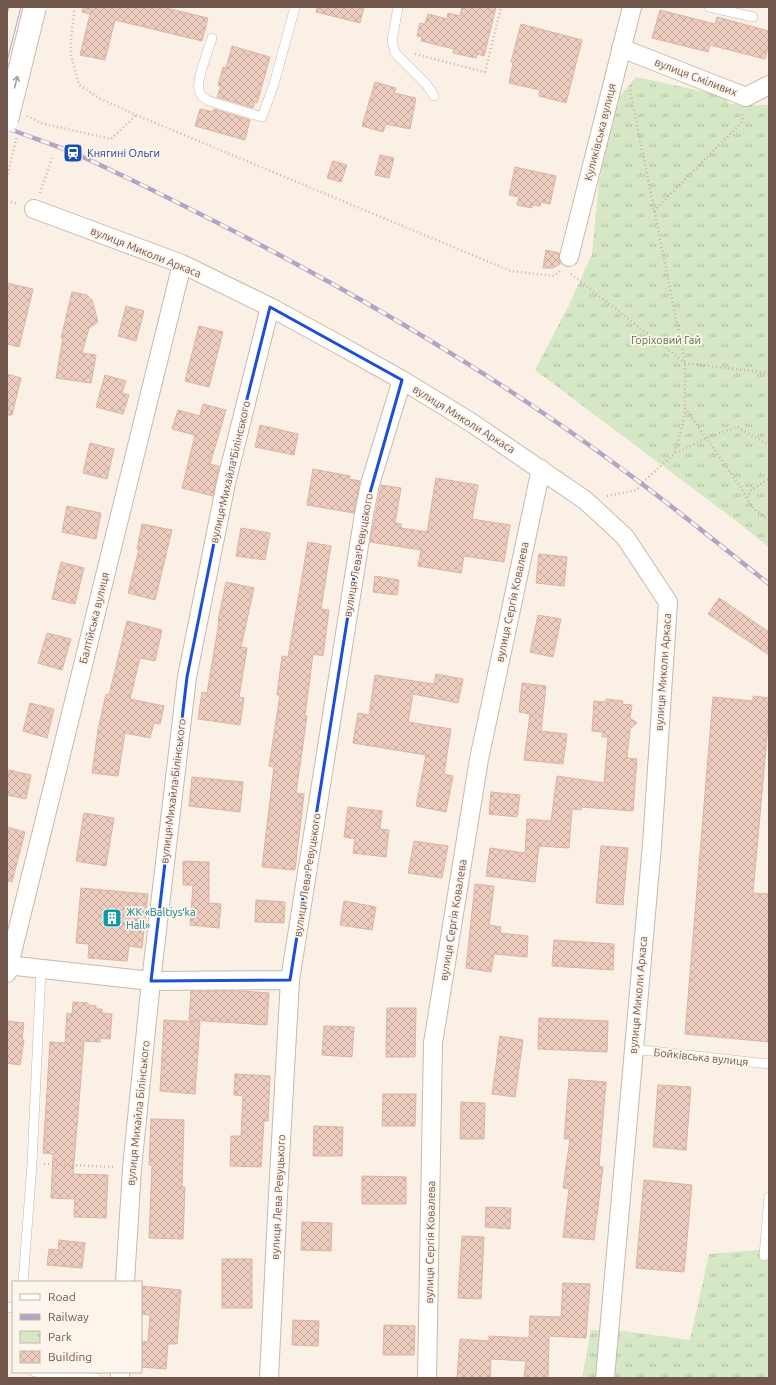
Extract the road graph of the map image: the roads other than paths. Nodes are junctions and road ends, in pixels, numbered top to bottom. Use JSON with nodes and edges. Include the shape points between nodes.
{"nodes":[{"id":1,"x":35,"y":7,"type":"edge"},
{"id":2,"x":295,"y":7,"type":"edge"},
{"id":3,"x":398,"y":7,"type":"edge"},
{"id":4,"x":632,"y":7,"type":"edge"},
{"id":5,"x":708,"y":7,"type":"edge"},
{"id":6,"x":753,"y":17,"type":"dead end"},
{"id":7,"x":212,"y":38,"type":"dead end"},
{"id":8,"x":621,"y":48,"type":"junction"},
{"id":9,"x":769,"y":85,"type":"edge"},
{"id":10,"x":434,"y":96,"type":"dead end"},
{"id":11,"x":14,"y":116,"type":"edge"},
{"id":12,"x":34,"y":209,"type":"dead end"},
{"id":13,"x":566,"y":262,"type":"road end"},
{"id":14,"x":182,"y":264,"type":"junction"},
{"id":15,"x":270,"y":307,"type":"junction"},
{"id":16,"x":402,"y":380,"type":"junction"},
{"id":17,"x":541,"y":469,"type":"junction"},
{"id":18,"x":8,"y":968,"type":"edge"},
{"id":19,"x":40,"y":969,"type":"junction"},
{"id":20,"x":290,"y":980,"type":"junction"},
{"id":21,"x":151,"y":981,"type":"junction"},
{"id":22,"x":633,"y":1050,"type":"junction"},
{"id":23,"x":769,"y":1064,"type":"edge"},
{"id":24,"x":769,"y":1197,"type":"edge"},
{"id":25,"x":764,"y":1256,"type":"dead end"},
{"id":26,"x":23,"y":1281,"type":"edge"},
{"id":27,"x":125,"y":1281,"type":"edge"},
{"id":28,"x":44,"y":1373,"type":"edge"},
{"id":29,"x":97,"y":1378,"type":"edge"},
{"id":30,"x":269,"y":1378,"type":"edge"},
{"id":31,"x":427,"y":1378,"type":"edge"},
{"id":32,"x":605,"y":1378,"type":"edge"}],
"edges":[{"from":11,"to":1,"type":"main road","one_way":true,"bridge":true},
{"from":2,"to":7,"type":"lane","via":[[274,84],[262,117],[202,97],[199,82]]},
{"from":3,"to":10,"type":"lane","via":[[392,41],[395,53],[427,85]]},
{"from":4,"to":8,"type":"street","name":"Куликівська вулиця"},
{"from":5,"to":6,"type":"lane"},
{"from":8,"to":9,"type":"street","name":"вулиця Сміливих","via":[[746,97]]},
{"from":8,"to":13,"type":"street","name":"Куликівська вулиця"},
{"from":12,"to":14,"type":"street","name":"вулиця Миколи Аркаса"},
{"from":14,"to":15,"type":"street","name":"вулиця Миколи Аркаса"},
{"from":14,"to":18,"type":"street","name":"Балтійська вулиця"},
{"from":15,"to":16,"type":"street","name":"вулиця Миколи Аркаса"},
{"from":15,"to":21,"type":"street","name":"вулиця Михайла Білінського","via":[[226,483],[187,678]]},
{"from":16,"to":17,"type":"street","name":"вулиця Миколи Аркаса"},
{"from":16,"to":20,"type":"street","name":"вулиця Лева Ревуцького","via":[[370,484],[364,514]]},
{"from":17,"to":22,"type":"street","name":"вулиця Миколи Аркаса","via":[[585,500],[624,537],[668,602],[652,845]]},
{"from":17,"to":31,"type":"street","name":"вулиця Сергія Ковалева","via":[[478,760],[433,1043]]},
{"from":18,"to":19,"type":"street"},
{"from":19,"to":21,"type":"street"},
{"from":19,"to":26,"type":"lane","via":[[32,1164]]},
{"from":20,"to":21,"type":"street"},
{"from":20,"to":30,"type":"street","name":"вулиця Лева Ревуцького"},
{"from":21,"to":27,"type":"street","name":"вулиця Михайла Білінського","via":[[132,1168]]},
{"from":22,"to":23,"type":"lane","name":"Бойківська вулиця"},
{"from":22,"to":32,"type":"street","name":"вулиця Миколи Аркаса"},
{"from":24,"to":25,"type":"lane"},
{"from":28,"to":29,"type":"lane"}]}
